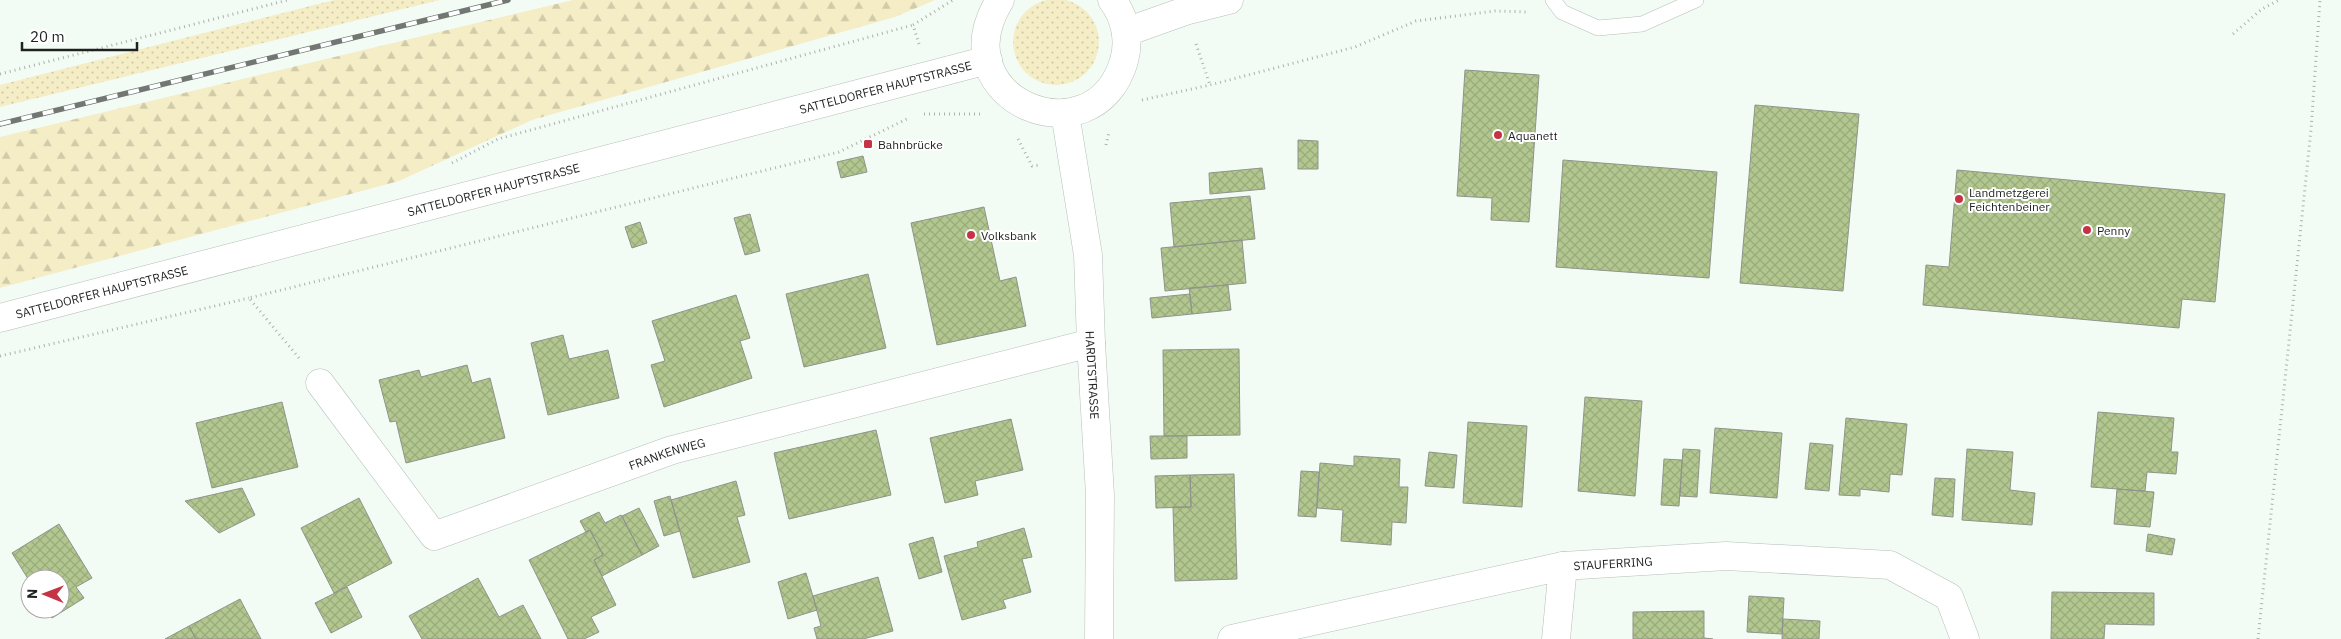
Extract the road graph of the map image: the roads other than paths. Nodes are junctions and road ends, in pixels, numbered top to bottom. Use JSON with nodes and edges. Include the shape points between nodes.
{"nodes":[{"id":1,"x":1000,"y":0,"type":"edge"},
{"id":2,"x":1112,"y":0,"type":"edge"},
{"id":3,"x":1229,"y":0,"type":"edge"},
{"id":4,"x":1696,"y":0,"type":"edge"},
{"id":5,"x":1557,"y":6,"type":"edge"},
{"id":6,"x":1126,"y":32,"type":"junction"},
{"id":7,"x":988,"y":60,"type":"junction"},
{"id":8,"x":1065,"y":113,"type":"junction"},
{"id":9,"x":0,"y":318,"type":"edge"},
{"id":10,"x":1091,"y":343,"type":"junction"},
{"id":11,"x":320,"y":383,"type":"road end"},
{"id":12,"x":1563,"y":566,"type":"junction"},
{"id":13,"x":1099,"y":639,"type":"edge"},
{"id":14,"x":1232,"y":639,"type":"edge"},
{"id":15,"x":1556,"y":639,"type":"edge"},
{"id":16,"x":1965,"y":639,"type":"edge"}],
"edges":[{"from":1,"to":7,"type":"street","via":[[991,15],[986,37]]},
{"from":2,"to":6,"type":"street","via":[[1120,10]]},
{"from":3,"to":6,"type":"street","via":[[1185,11]]},
{"from":4,"to":5,"type":"lane","via":[[1642,24],[1598,28]]},
{"from":6,"to":8,"type":"street","via":[[1126,53],[1120,74],[1108,91],[1092,104]]},
{"from":7,"to":8,"type":"street","via":[[996,80],[1010,97],[1029,108],[1050,114]]},
{"from":7,"to":9,"type":"street","name":"SATTELDORFER HAUPTSTRASSE"},
{"from":8,"to":10,"type":"street","name":"HARDTSTRASSE","via":[[1088,255]]},
{"from":10,"to":11,"type":"street","name":"FRANKENWEG","via":[[672,450],[434,536]]},
{"from":10,"to":13,"type":"street","name":"HARDTSTRASSE","via":[[1100,495]]},
{"from":12,"to":14,"type":"street","name":"STAUFERRING"},
{"from":12,"to":15,"type":"street"},
{"from":12,"to":16,"type":"street","name":"STAUFERRING","via":[[1726,556],[1890,565],[1949,597]]}]}
